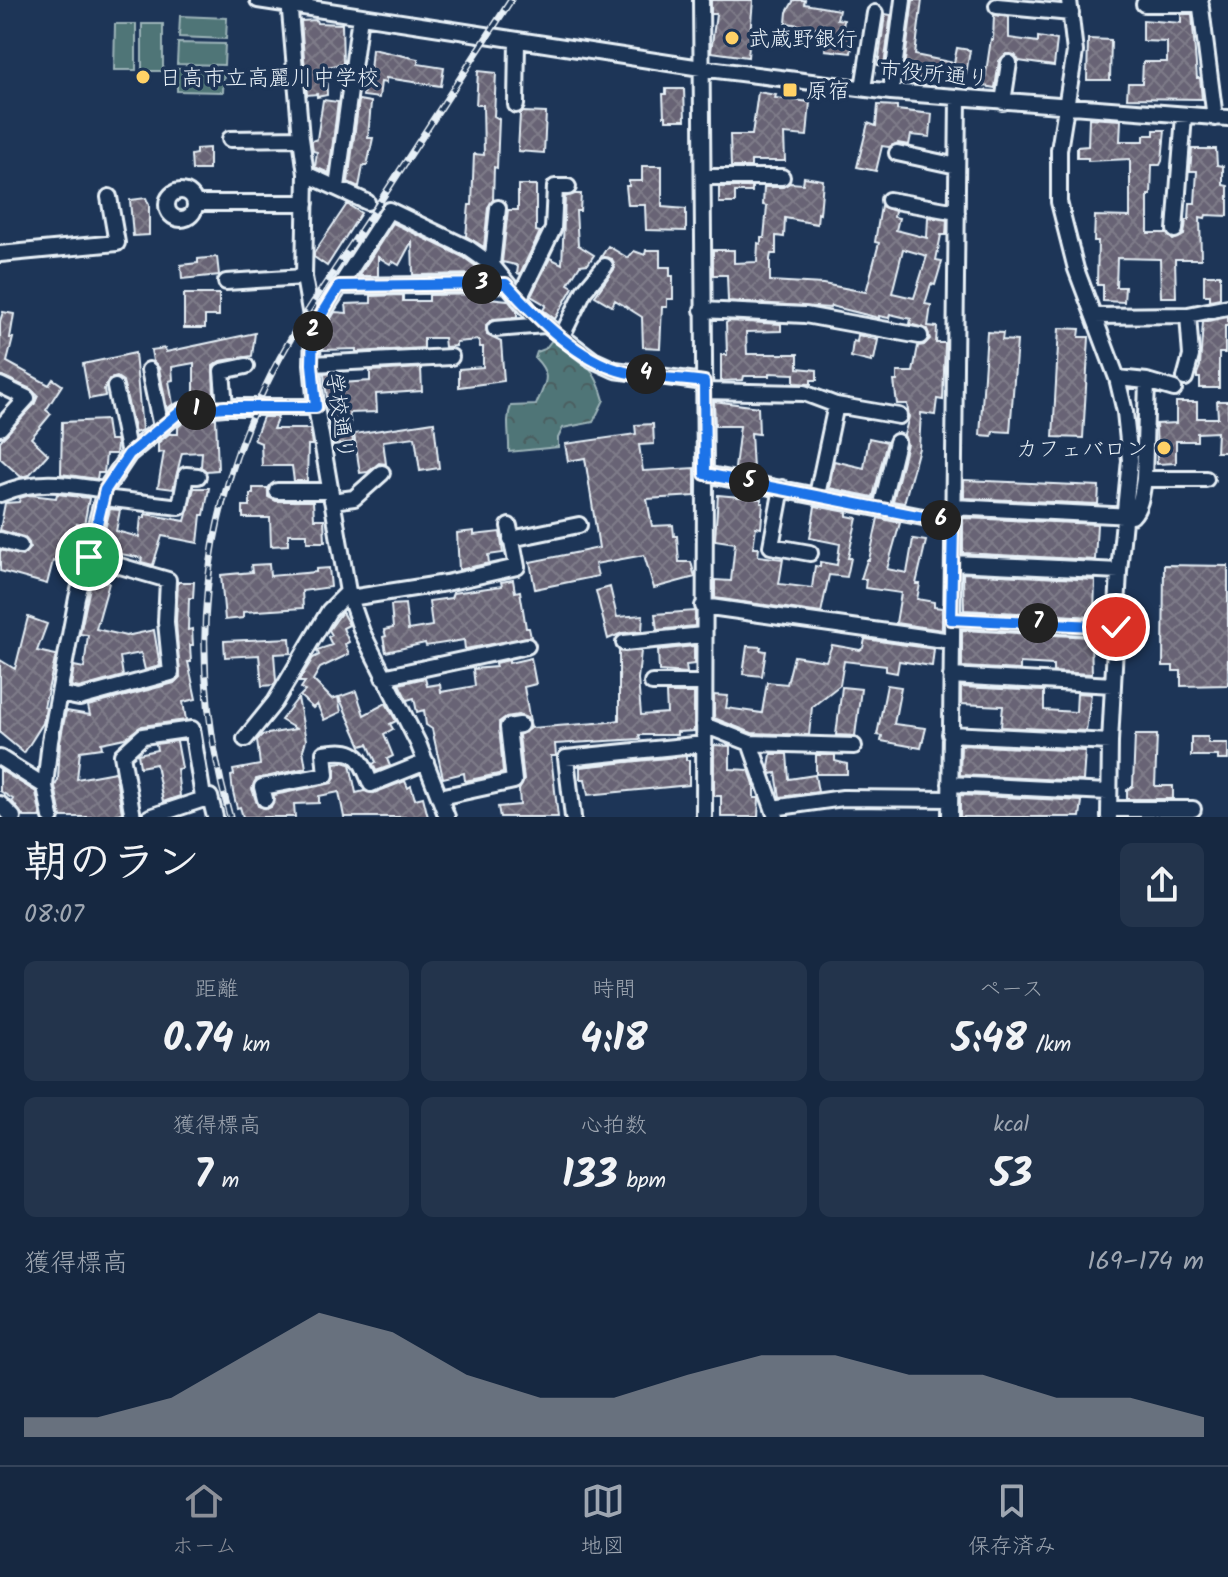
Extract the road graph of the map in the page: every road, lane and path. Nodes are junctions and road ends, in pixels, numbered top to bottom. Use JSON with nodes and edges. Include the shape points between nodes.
{"nodes":[{"id":1,"x":258,"y":0,"type":"edge"},
{"id":2,"x":701,"y":0,"type":"edge"},
{"id":3,"x":903,"y":0,"type":"edge"},
{"id":4,"x":289,"y":2,"type":"edge"},
{"id":5,"x":1201,"y":2,"type":"edge"},
{"id":6,"x":1144,"y":4,"type":"dead end"},
{"id":7,"x":997,"y":6,"type":"dead end"},
{"id":8,"x":1070,"y":6,"type":"edge"},
{"id":9,"x":875,"y":13,"type":"dead end"},
{"id":10,"x":360,"y":16,"type":"junction"},
{"id":11,"x":517,"y":41,"type":"junction"},
{"id":12,"x":1009,"y":63,"type":"dead end"},
{"id":13,"x":701,"y":68,"type":"junction"},
{"id":14,"x":863,"y":88,"type":"junction"},
{"id":15,"x":891,"y":92,"type":"junction"},
{"id":16,"x":958,"y":98,"type":"junction"},
{"id":17,"x":1003,"y":102,"type":"junction"},
{"id":18,"x":516,"y":105,"type":"dead end"},
{"id":19,"x":1065,"y":107,"type":"junction"},
{"id":20,"x":1184,"y":116,"type":"junction"},
{"id":21,"x":1222,"y":118,"type":"edge"},
{"id":22,"x":301,"y":138,"type":"junction"},
{"id":23,"x":230,"y":139,"type":"dead end"},
{"id":24,"x":897,"y":153,"type":"dead end"},
{"id":25,"x":957,"y":166,"type":"junction"},
{"id":26,"x":306,"y":174,"type":"junction"},
{"id":27,"x":703,"y":177,"type":"junction"},
{"id":28,"x":782,"y":177,"type":"dead end"},
{"id":29,"x":337,"y":187,"type":"junction"},
{"id":30,"x":568,"y":187,"type":"dead end"},
{"id":31,"x":109,"y":197,"type":"dead end"},
{"id":32,"x":889,"y":200,"type":"dead end"},
{"id":33,"x":367,"y":202,"type":"dead end"},
{"id":34,"x":195,"y":203,"type":"dead end"},
{"id":35,"x":306,"y":203,"type":"junction"},
{"id":36,"x":498,"y":208,"type":"dead end"},
{"id":37,"x":957,"y":212,"type":"junction"},
{"id":38,"x":1175,"y":230,"type":"dead end"},
{"id":39,"x":0,"y":254,"type":"edge"},
{"id":40,"x":492,"y":265,"type":"junction"},
{"id":41,"x":605,"y":266,"type":"dead end"},
{"id":42,"x":304,"y":277,"type":"junction"},
{"id":43,"x":226,"y":282,"type":"dead end"},
{"id":44,"x":506,"y":284,"type":"junction"},
{"id":45,"x":339,"y":286,"type":"junction"},
{"id":46,"x":519,"y":299,"type":"junction"},
{"id":47,"x":1228,"y":307,"type":"edge"},
{"id":48,"x":702,"y":310,"type":"junction"},
{"id":49,"x":1188,"y":315,"type":"junction"},
{"id":50,"x":1094,"y":316,"type":"junction"},
{"id":51,"x":545,"y":325,"type":"junction"},
{"id":52,"x":313,"y":328,"type":"junction"},
{"id":53,"x":495,"y":329,"type":"dead end"},
{"id":54,"x":562,"y":336,"type":"junction"},
{"id":55,"x":920,"y":336,"type":"dead end"},
{"id":56,"x":451,"y":357,"type":"dead end"},
{"id":57,"x":312,"y":364,"type":"junction"},
{"id":58,"x":246,"y":366,"type":"dead end"},
{"id":59,"x":149,"y":370,"type":"dead end"},
{"id":60,"x":1117,"y":378,"type":"junction"},
{"id":61,"x":1147,"y":381,"type":"junction"},
{"id":62,"x":0,"y":385,"type":"edge"},
{"id":63,"x":704,"y":386,"type":"junction"},
{"id":64,"x":115,"y":387,"type":"dead end"},
{"id":65,"x":836,"y":405,"type":"junction"},
{"id":66,"x":225,"y":407,"type":"junction"},
{"id":67,"x":316,"y":407,"type":"junction"},
{"id":68,"x":899,"y":416,"type":"dead end"},
{"id":69,"x":161,"y":427,"type":"junction"},
{"id":70,"x":0,"y":428,"type":"edge"},
{"id":71,"x":897,"y":442,"type":"dead end"},
{"id":72,"x":129,"y":454,"type":"junction"},
{"id":73,"x":382,"y":473,"type":"dead end"},
{"id":74,"x":705,"y":474,"type":"junction"},
{"id":75,"x":198,"y":476,"type":"dead end"},
{"id":76,"x":1144,"y":479,"type":"junction"},
{"id":77,"x":1206,"y":479,"type":"dead end"},
{"id":78,"x":782,"y":488,"type":"junction"},
{"id":79,"x":277,"y":491,"type":"dead end"},
{"id":80,"x":0,"y":494,"type":"edge"},
{"id":81,"x":105,"y":494,"type":"junction"},
{"id":82,"x":817,"y":495,"type":"junction"},
{"id":83,"x":331,"y":496,"type":"junction"},
{"id":84,"x":953,"y":507,"type":"junction"},
{"id":85,"x":881,"y":508,"type":"junction"},
{"id":86,"x":1124,"y":516,"type":"junction"},
{"id":87,"x":953,"y":523,"type":"junction"},
{"id":88,"x":579,"y":525,"type":"dead end"},
{"id":89,"x":0,"y":540,"type":"edge"},
{"id":90,"x":20,"y":546,"type":"dead end"},
{"id":91,"x":810,"y":553,"type":"dead end"},
{"id":92,"x":89,"y":557,"type":"junction"},
{"id":93,"x":953,"y":563,"type":"junction"},
{"id":94,"x":1119,"y":571,"type":"junction"},
{"id":95,"x":349,"y":595,"type":"junction"},
{"id":96,"x":703,"y":606,"type":"junction"},
{"id":97,"x":951,"y":619,"type":"junction"},
{"id":98,"x":1116,"y":627,"type":"junction"},
{"id":99,"x":1137,"y":630,"type":"dead end"},
{"id":100,"x":703,"y":635,"type":"junction"},
{"id":101,"x":951,"y":641,"type":"junction"},
{"id":102,"x":624,"y":643,"type":"dead end"},
{"id":103,"x":527,"y":646,"type":"dead end"},
{"id":104,"x":951,"y":676,"type":"junction"},
{"id":105,"x":383,"y":677,"type":"junction"},
{"id":106,"x":652,"y":683,"type":"dead end"},
{"id":107,"x":704,"y":683,"type":"junction"},
{"id":108,"x":1113,"y":685,"type":"junction"},
{"id":109,"x":59,"y":694,"type":"junction"},
{"id":110,"x":520,"y":725,"type":"dead end"},
{"id":111,"x":704,"y":725,"type":"junction"},
{"id":112,"x":950,"y":734,"type":"junction"},
{"id":113,"x":245,"y":739,"type":"dead end"},
{"id":114,"x":1110,"y":742,"type":"junction"},
{"id":115,"x":750,"y":743,"type":"junction"},
{"id":116,"x":704,"y":744,"type":"junction"},
{"id":117,"x":854,"y":746,"type":"dead end"},
{"id":118,"x":3,"y":754,"type":"edge"},
{"id":119,"x":426,"y":762,"type":"junction"},
{"id":120,"x":45,"y":786,"type":"junction"},
{"id":121,"x":950,"y":792,"type":"junction"},
{"id":122,"x":1108,"y":792,"type":"junction"},
{"id":123,"x":203,"y":797,"type":"junction"},
{"id":124,"x":440,"y":797,"type":"junction"},
{"id":125,"x":265,"y":799,"type":"dead end"},
{"id":126,"x":0,"y":804,"type":"edge"},
{"id":127,"x":1193,"y":809,"type":"dead end"},
{"id":128,"x":775,"y":813,"type":"edge"},
{"id":129,"x":1109,"y":813,"type":"edge"},
{"id":130,"x":13,"y":817,"type":"edge"},
{"id":131,"x":51,"y":817,"type":"edge"},
{"id":132,"x":133,"y":817,"type":"edge"},
{"id":133,"x":150,"y":817,"type":"edge"},
{"id":134,"x":215,"y":817,"type":"edge"},
{"id":135,"x":447,"y":817,"type":"edge"},
{"id":136,"x":573,"y":817,"type":"edge"},
{"id":137,"x":689,"y":817,"type":"edge"},
{"id":138,"x":704,"y":817,"type":"edge"},
{"id":139,"x":950,"y":817,"type":"edge"}],
"edges":[{"from":1,"to":4,"type":"street","name":"市役所通り"},
{"from":2,"to":13,"type":"street"},
{"from":3,"to":15,"type":"street"},
{"from":4,"to":10,"type":"street","name":"市役所通り"},
{"from":4,"to":22,"type":"street","name":"学校通り"},
{"from":5,"to":6,"type":"street"},
{"from":5,"to":21,"type":"street"},
{"from":7,"to":8,"type":"street"},
{"from":8,"to":19,"type":"street","via":[[1075,52]]},
{"from":9,"to":14,"type":"street"},
{"from":10,"to":11,"type":"street","name":"市役所通り"},
{"from":10,"to":29,"type":"street"},
{"from":11,"to":13,"type":"street","name":"市役所通り"},
{"from":11,"to":18,"type":"street"},
{"from":12,"to":17,"type":"street"},
{"from":13,"to":14,"type":"street","name":"市役所通り"},
{"from":13,"to":27,"type":"street"},
{"from":14,"to":15,"type":"street","name":"市役所通り"},
{"from":15,"to":16,"type":"street","name":"市役所通り"},
{"from":16,"to":17,"type":"street","name":"市役所通り"},
{"from":16,"to":25,"type":"street"},
{"from":17,"to":19,"type":"street","name":"市役所通り"},
{"from":19,"to":20,"type":"street","name":"市役所通り"},
{"from":19,"to":50,"type":"street","via":[[1059,202]]},
{"from":20,"to":21,"type":"street","name":"市役所通り"},
{"from":20,"to":38,"type":"street"},
{"from":22,"to":23,"type":"street"},
{"from":22,"to":26,"type":"street","name":"学校通り"},
{"from":24,"to":25,"type":"street"},
{"from":25,"to":37,"type":"street"},
{"from":26,"to":29,"type":"street"},
{"from":26,"to":35,"type":"street","name":"学校通り"},
{"from":27,"to":28,"type":"street"},
{"from":27,"to":48,"type":"street"},
{"from":29,"to":33,"type":"street"},
{"from":30,"to":46,"type":"street","via":[[555,187],[553,229]]},
{"from":31,"to":39,"type":"street","via":[[117,243]]},
{"from":32,"to":37,"type":"street"},
{"from":34,"to":35,"type":"street"},
{"from":35,"to":42,"type":"street","name":"学校通り"},
{"from":36,"to":40,"type":"street"},
{"from":37,"to":84,"type":"street"},
{"from":40,"to":44,"type":"street"},
{"from":40,"to":45,"type":"street","via":[[389,210]]},
{"from":41,"to":54,"type":"street","via":[[587,275]]},
{"from":42,"to":43,"type":"street"},
{"from":42,"to":52,"type":"street","name":"学校通り"},
{"from":44,"to":45,"type":"street"},
{"from":44,"to":46,"type":"street"},
{"from":45,"to":52,"type":"street"},
{"from":46,"to":51,"type":"street"},
{"from":47,"to":49,"type":"street"},
{"from":48,"to":55,"type":"street","via":[[805,315]]},
{"from":48,"to":63,"type":"street"},
{"from":49,"to":50,"type":"street"},
{"from":49,"to":61,"type":"street","via":[[1191,356],[1179,383]]},
{"from":50,"to":60,"type":"street"},
{"from":51,"to":53,"type":"street"},
{"from":51,"to":54,"type":"street"},
{"from":52,"to":57,"type":"street","name":"学校通り"},
{"from":54,"to":63,"type":"street","via":[[615,370]]},
{"from":56,"to":57,"type":"street"},
{"from":57,"to":67,"type":"street","name":"学校通り"},
{"from":58,"to":66,"type":"street","via":[[222,371]]},
{"from":59,"to":69,"type":"street"},
{"from":60,"to":61,"type":"street"},
{"from":60,"to":86,"type":"street","via":[[1130,460]]},
{"from":61,"to":76,"type":"street"},
{"from":62,"to":70,"type":"street","via":[[27,398]]},
{"from":63,"to":65,"type":"street","via":[[804,393]]},
{"from":63,"to":74,"type":"street"},
{"from":64,"to":72,"type":"street"},
{"from":65,"to":68,"type":"street"},
{"from":65,"to":82,"type":"street"},
{"from":66,"to":67,"type":"street"},
{"from":66,"to":69,"type":"street","via":[[181,411]]},
{"from":67,"to":83,"type":"street","name":"学校通り"},
{"from":69,"to":72,"type":"street"},
{"from":71,"to":85,"type":"street"},
{"from":72,"to":81,"type":"street"},
{"from":73,"to":83,"type":"street","via":[[354,498]]},
{"from":74,"to":78,"type":"street"},
{"from":74,"to":96,"type":"street"},
{"from":75,"to":81,"type":"street","via":[[186,475],[180,507]]},
{"from":76,"to":77,"type":"street"},
{"from":76,"to":86,"type":"street","via":[[1135,513]]},
{"from":78,"to":82,"type":"street"},
{"from":78,"to":91,"type":"street","via":[[771,546]]},
{"from":79,"to":83,"type":"street"},
{"from":80,"to":81,"type":"street","via":[[22,485],[54,483]]},
{"from":81,"to":92,"type":"street"},
{"from":82,"to":85,"type":"street"},
{"from":83,"to":95,"type":"street","name":"学校通り"},
{"from":84,"to":86,"type":"street"},
{"from":84,"to":87,"type":"street"},
{"from":85,"to":87,"type":"street"},
{"from":86,"to":94,"type":"street"},
{"from":87,"to":93,"type":"street"},
{"from":88,"to":95,"type":"street","via":[[510,533],[517,567],[446,583]]},
{"from":89,"to":90,"type":"street"},
{"from":92,"to":109,"type":"street"},
{"from":92,"to":109,"type":"street","via":[[168,580],[171,673],[79,698]]},
{"from":93,"to":94,"type":"street"},
{"from":93,"to":97,"type":"street"},
{"from":94,"to":98,"type":"street"},
{"from":95,"to":105,"type":"street","name":"学校通り"},
{"from":95,"to":113,"type":"street","via":[[329,611],[275,702]]},
{"from":96,"to":100,"type":"street"},
{"from":96,"to":101,"type":"street"},
{"from":97,"to":98,"type":"street"},
{"from":97,"to":101,"type":"street"},
{"from":98,"to":99,"type":"street"},
{"from":98,"to":108,"type":"street"},
{"from":100,"to":102,"type":"street"},
{"from":100,"to":107,"type":"street"},
{"from":101,"to":104,"type":"street"},
{"from":103,"to":105,"type":"street"},
{"from":104,"to":108,"type":"street"},
{"from":104,"to":112,"type":"street"},
{"from":105,"to":119,"type":"street","name":"学校通り"},
{"from":106,"to":107,"type":"street"},
{"from":107,"to":111,"type":"street"},
{"from":108,"to":114,"type":"street"},
{"from":109,"to":120,"type":"street"},
{"from":110,"to":124,"type":"street","via":[[508,727],[514,781]]},
{"from":111,"to":115,"type":"street"},
{"from":111,"to":116,"type":"street"},
{"from":112,"to":114,"type":"street"},
{"from":112,"to":121,"type":"street"},
{"from":114,"to":122,"type":"street"},
{"from":115,"to":117,"type":"street"},
{"from":115,"to":128,"type":"street"},
{"from":116,"to":136,"type":"street","via":[[566,758]]},
{"from":116,"to":138,"type":"street"},
{"from":118,"to":120,"type":"street"},
{"from":119,"to":124,"type":"street","name":"学校通り"},
{"from":119,"to":125,"type":"street","via":[[371,784],[361,758],[345,750],[324,753],[326,775],[262,787]]},
{"from":120,"to":131,"type":"street"},
{"from":121,"to":122,"type":"street"},
{"from":121,"to":128,"type":"street","via":[[843,798]]},
{"from":121,"to":139,"type":"street"},
{"from":122,"to":129,"type":"street"},
{"from":123,"to":132,"type":"street","via":[[192,729],[143,736],[122,755]]},
{"from":123,"to":133,"type":"street"},
{"from":123,"to":134,"type":"street","via":[[210,797]]},
{"from":124,"to":135,"type":"street","name":"学校通り"},
{"from":126,"to":130,"type":"street"},
{"from":127,"to":129,"type":"street"},
{"from":137,"to":138,"type":"street"}]}
